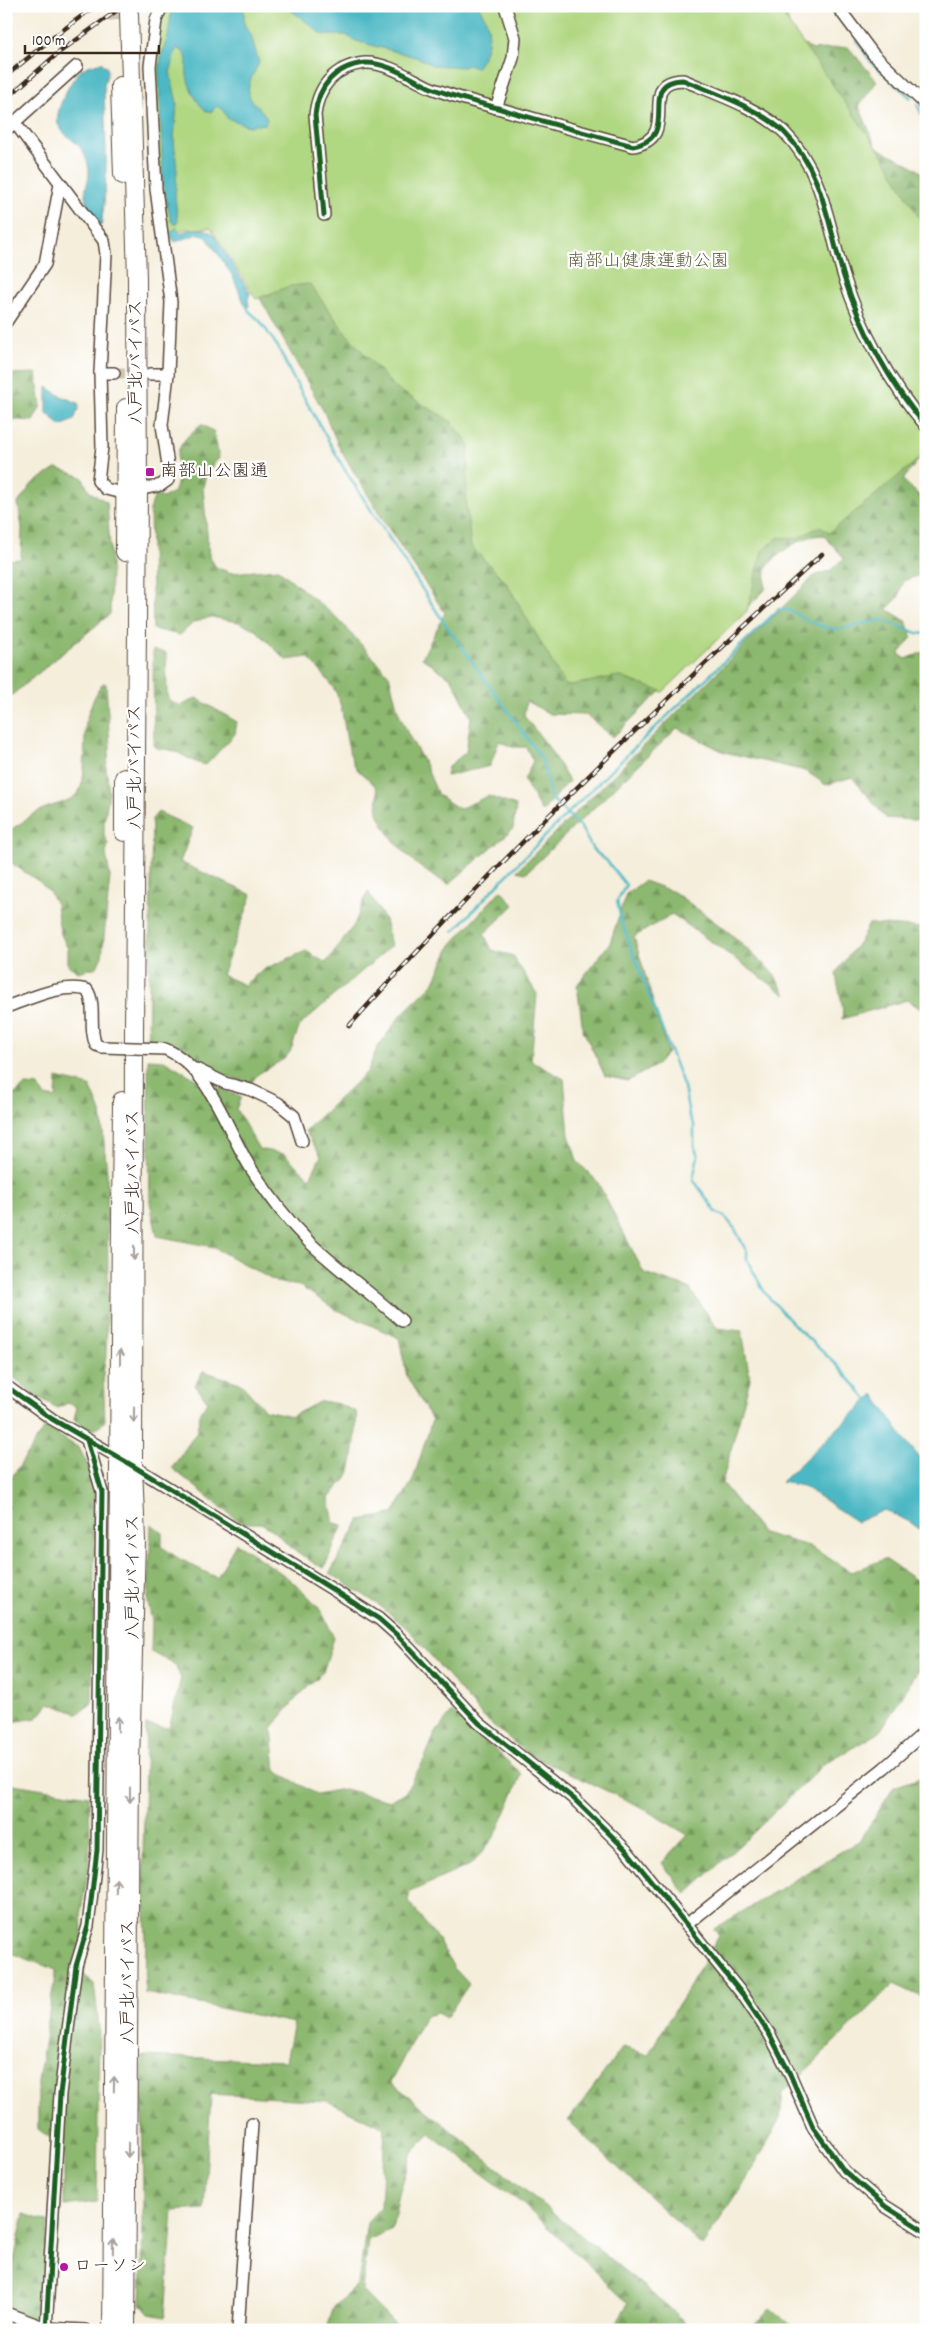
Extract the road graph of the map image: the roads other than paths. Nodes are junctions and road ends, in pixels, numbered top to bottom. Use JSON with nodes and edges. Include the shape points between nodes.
{"nodes":[{"id":1,"x":162,"y":6,"type":"edge"},
{"id":2,"x":505,"y":6,"type":"edge"},
{"id":3,"x":837,"y":6,"type":"edge"},
{"id":4,"x":124,"y":17,"type":"tunnel mouth"},
{"id":5,"x":77,"y":66,"type":"dead end"},
{"id":6,"x":496,"y":108,"type":"junction"},
{"id":7,"x":926,"y":108,"type":"edge"},
{"id":8,"x":10,"y":126,"type":"edge"},
{"id":9,"x":60,"y":184,"type":"junction"},
{"id":10,"x":324,"y":215,"type":"dead end"},
{"id":11,"x":6,"y":322,"type":"edge"},
{"id":12,"x":114,"y":373,"type":"tunnel mouth"},
{"id":13,"x":100,"y":374,"type":"junction"},
{"id":14,"x":150,"y":374,"type":"tunnel mouth"},
{"id":15,"x":168,"y":374,"type":"junction"},
{"id":16,"x":926,"y":426,"type":"edge"},
{"id":17,"x":132,"y":492,"type":"junction"},
{"id":18,"x":6,"y":1007,"type":"edge"},
{"id":19,"x":190,"y":1066,"type":"junction"},
{"id":20,"x":302,"y":1141,"type":"dead end"},
{"id":21,"x":402,"y":1321,"type":"dead end"},
{"id":22,"x":6,"y":1386,"type":"edge"},
{"id":23,"x":87,"y":1440,"type":"junction"},
{"id":24,"x":127,"y":1462,"type":"junction"},
{"id":25,"x":926,"y":1730,"type":"edge"},
{"id":26,"x":686,"y":1925,"type":"junction"},
{"id":27,"x":252,"y":2124,"type":"dead end"},
{"id":28,"x":926,"y":2232,"type":"edge"},
{"id":29,"x":6,"y":2313,"type":"edge"},
{"id":30,"x":46,"y":2329,"type":"edge"},
{"id":31,"x":85,"y":2330,"type":"edge"},
{"id":32,"x":112,"y":2330,"type":"edge"},
{"id":33,"x":126,"y":2330,"type":"edge"},
{"id":34,"x":238,"y":2330,"type":"edge"}],
"edges":[{"from":1,"to":15,"type":"street","via":[[156,20],[150,66],[156,189],[171,302]]},
{"from":2,"to":6,"type":"street","via":[[515,38],[514,58]]},
{"from":3,"to":7,"type":"street","via":[[873,54]]},
{"from":4,"to":17,"type":"highway","name":"八戸北バイパス"},
{"from":5,"to":8,"type":"street"},
{"from":6,"to":10,"type":"street","via":[[456,98],[376,65],[349,66],[337,72],[322,88],[314,114]]},
{"from":6,"to":16,"type":"street","via":[[633,146],[646,144],[654,137],[659,127],[658,98],[664,87],[674,80],[683,80],[769,120],[796,146],[814,175],[844,278],[865,328],[900,392]]},
{"from":8,"to":9,"type":"street"},
{"from":9,"to":11,"type":"street","via":[[45,264]]},
{"from":9,"to":13,"type":"street","via":[[104,241]]},
{"from":12,"to":13,"type":"street"},
{"from":13,"to":17,"type":"street","via":[[102,447],[98,481],[106,489]]},
{"from":14,"to":15,"type":"street"},
{"from":15,"to":17,"type":"street","via":[[162,425],[168,480],[161,485]]},
{"from":17,"to":24,"type":"highway","name":"八戸北バイパス"},
{"from":18,"to":19,"type":"street","bridge":true,"via":[[69,988],[86,990],[90,996],[92,1038],[96,1045],[165,1048]]},
{"from":19,"to":20,"type":"street","via":[[278,1103],[294,1116]]},
{"from":19,"to":21,"type":"street","via":[[250,1168],[279,1209],[309,1241]]},
{"from":22,"to":23,"type":"street","via":[[37,1410]]},
{"from":23,"to":24,"type":"street"},
{"from":23,"to":30,"type":"street","via":[[102,1492],[97,1850],[88,1926],[76,1966],[61,2085]]},
{"from":24,"to":26,"type":"street","via":[[379,1619],[420,1658],[479,1723],[574,1798],[604,1827]]},
{"from":32,"to":24,"type":"highway","name":"八戸北バイパス","one_way":true},
{"from":24,"to":33,"type":"highway","name":"八戸北バイパス","one_way":true,"via":[[136,1541],[130,1762]]},
{"from":25,"to":26,"type":"street","via":[[884,1768]]},
{"from":26,"to":28,"type":"street","via":[[770,2035],[813,2128],[844,2171],[885,2206]]},
{"from":27,"to":34,"type":"street"},
{"from":29,"to":30,"type":"street"},
{"from":30,"to":31,"type":"street"}]}
